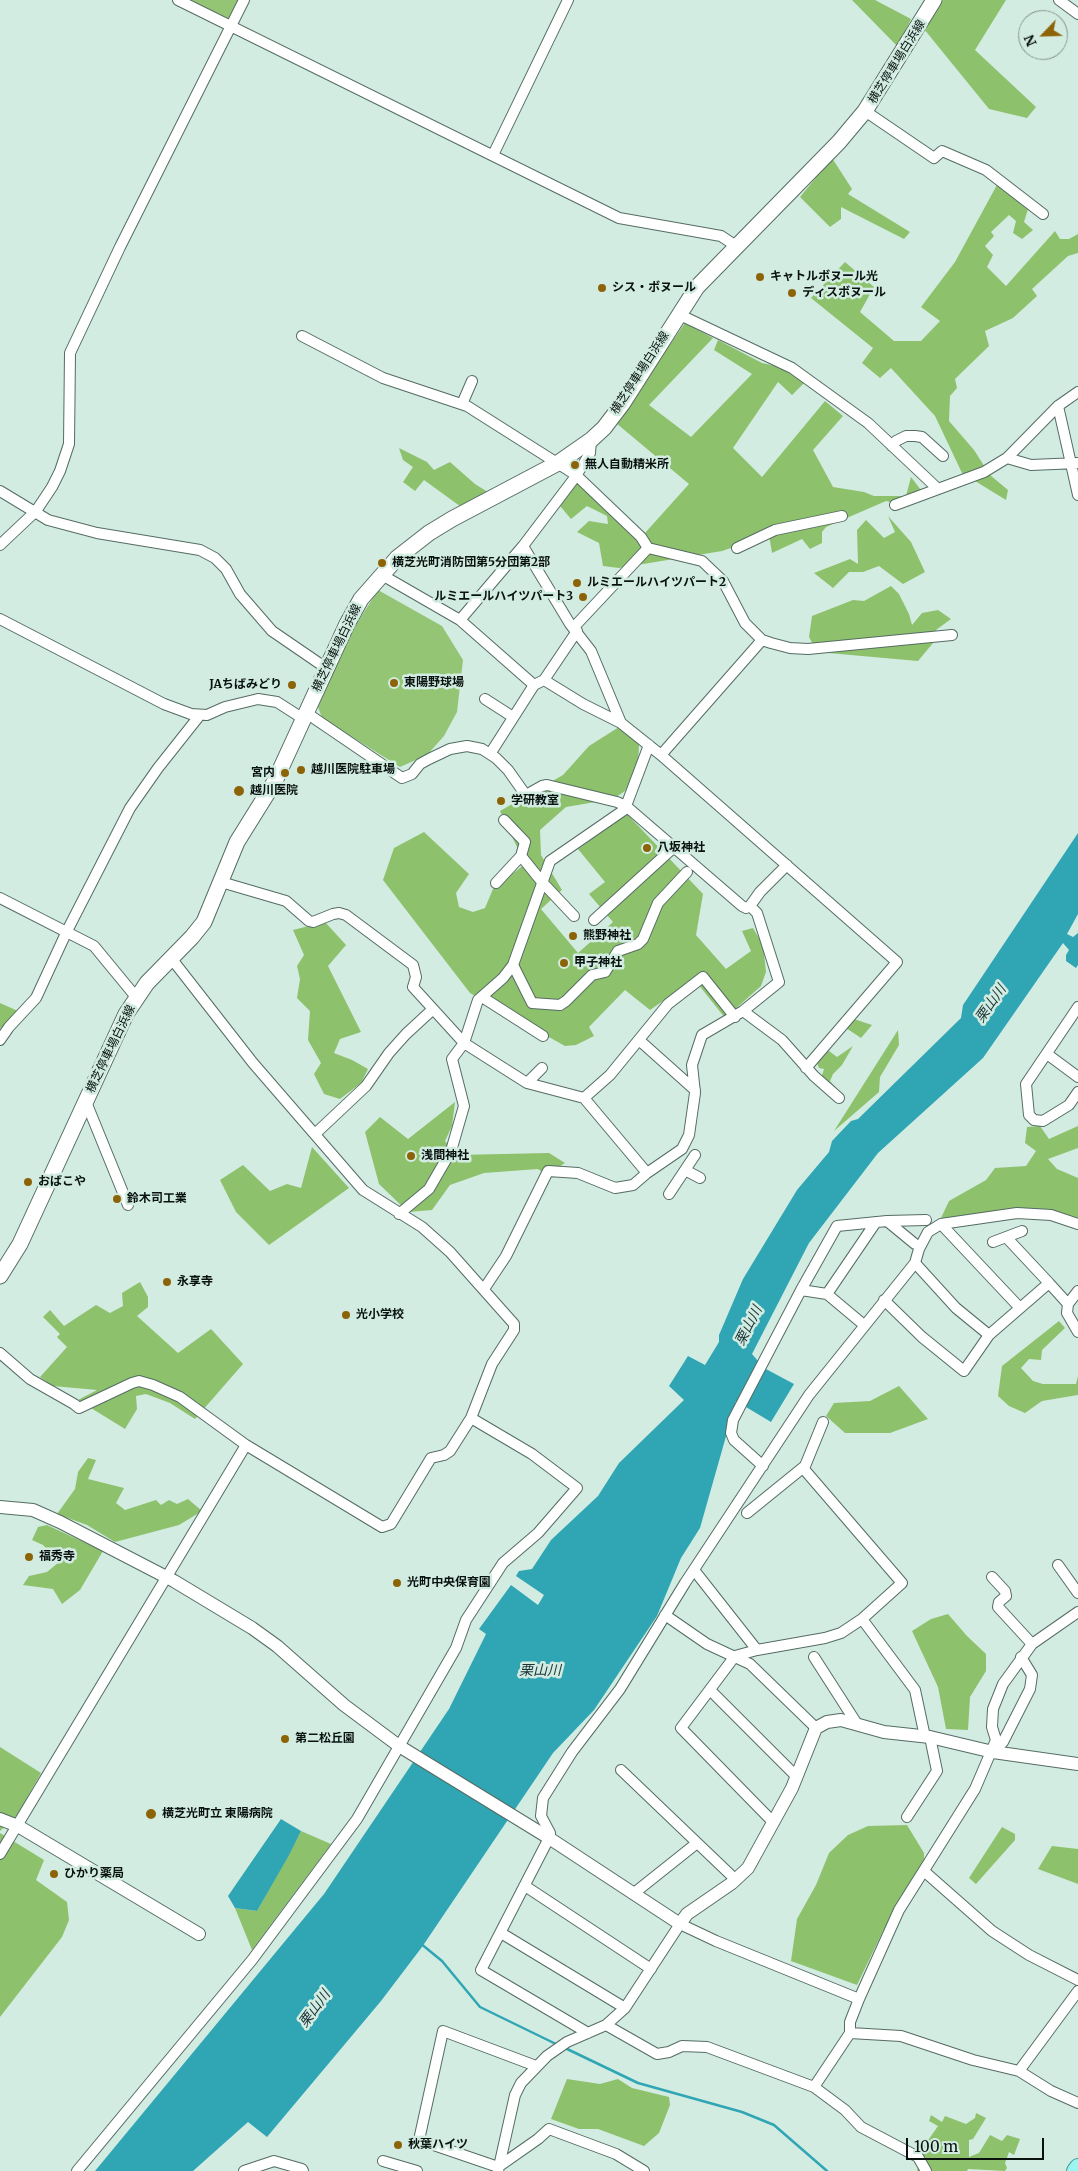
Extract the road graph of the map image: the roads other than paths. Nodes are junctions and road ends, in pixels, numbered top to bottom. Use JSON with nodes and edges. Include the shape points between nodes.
{"nodes":[{"id":1,"x":178,"y":0,"type":"edge"},
{"id":2,"x":244,"y":0,"type":"edge"},
{"id":3,"x":568,"y":0,"type":"edge"},
{"id":4,"x":934,"y":0,"type":"edge"},
{"id":5,"x":1059,"y":0,"type":"edge"},
{"id":6,"x":1078,"y":14,"type":"edge"},
{"id":7,"x":231,"y":26,"type":"junction"},
{"id":8,"x":866,"y":111,"type":"junction"},
{"id":9,"x":493,"y":155,"type":"junction"},
{"id":10,"x":1043,"y":214,"type":"dead end"},
{"id":11,"x":736,"y":246,"type":"junction"},
{"id":12,"x":678,"y":314,"type":"junction"},
{"id":13,"x":302,"y":336,"type":"dead end"},
{"id":14,"x":472,"y":381,"type":"dead end"},
{"id":15,"x":1078,"y":393,"type":"edge"},
{"id":16,"x":462,"y":404,"type":"junction"},
{"id":17,"x":1058,"y":406,"type":"junction"},
{"id":18,"x":591,"y":440,"type":"junction"},
{"id":19,"x":892,"y":446,"type":"junction"},
{"id":20,"x":943,"y":456,"type":"dead end"},
{"id":21,"x":1008,"y":458,"type":"junction"},
{"id":22,"x":558,"y":463,"type":"junction"},
{"id":23,"x":1074,"y":464,"type":"edge"},
{"id":24,"x":576,"y":475,"type":"junction"},
{"id":25,"x":938,"y":489,"type":"junction"},
{"id":26,"x":0,"y":491,"type":"edge"},
{"id":27,"x":1078,"y":495,"type":"edge"},
{"id":28,"x":895,"y":505,"type":"dead end"},
{"id":29,"x":36,"y":511,"type":"junction"},
{"id":30,"x":842,"y":516,"type":"dead end"},
{"id":31,"x":0,"y":545,"type":"edge"},
{"id":32,"x":523,"y":546,"type":"junction"},
{"id":33,"x":648,"y":548,"type":"junction"},
{"id":34,"x":737,"y":548,"type":"dead end"},
{"id":35,"x":382,"y":575,"type":"junction"},
{"id":36,"x":0,"y":619,"type":"edge"},
{"id":37,"x":460,"y":620,"type":"junction"},
{"id":38,"x":576,"y":629,"type":"junction"},
{"id":39,"x":952,"y":635,"type":"dead end"},
{"id":40,"x":762,"y":640,"type":"junction"},
{"id":41,"x":326,"y":668,"type":"junction"},
{"id":42,"x":539,"y":683,"type":"junction"},
{"id":43,"x":485,"y":699,"type":"dead end"},
{"id":44,"x":200,"y":715,"type":"junction"},
{"id":45,"x":304,"y":715,"type":"junction"},
{"id":46,"x":513,"y":717,"type":"junction"},
{"id":47,"x":621,"y":723,"type":"junction"},
{"id":48,"x":649,"y":745,"type":"junction"},
{"id":49,"x":490,"y":754,"type":"junction"},
{"id":50,"x":660,"y":755,"type":"junction"},
{"id":51,"x":626,"y":806,"type":"junction"},
{"id":52,"x":504,"y":820,"type":"dead end"},
{"id":53,"x":673,"y":848,"type":"junction"},
{"id":54,"x":521,"y":856,"type":"junction"},
{"id":55,"x":787,"y":865,"type":"junction"},
{"id":56,"x":686,"y":872,"type":"dead end"},
{"id":57,"x":220,"y":882,"type":"junction"},
{"id":58,"x":542,"y":882,"type":"junction"},
{"id":59,"x":496,"y":883,"type":"dead end"},
{"id":60,"x":0,"y":898,"type":"edge"},
{"id":61,"x":750,"y":906,"type":"junction"},
{"id":62,"x":574,"y":916,"type":"dead end"},
{"id":63,"x":594,"y":920,"type":"dead end"},
{"id":64,"x":67,"y":931,"type":"junction"},
{"id":65,"x":171,"y":958,"type":"junction"},
{"id":66,"x":513,"y":964,"type":"junction"},
{"id":67,"x":136,"y":997,"type":"junction"},
{"id":68,"x":482,"y":997,"type":"junction"},
{"id":69,"x":1078,"y":1007,"type":"edge"},
{"id":70,"x":432,"y":1010,"type":"junction"},
{"id":71,"x":738,"y":1014,"type":"junction"},
{"id":72,"x":543,"y":1036,"type":"dead end"},
{"id":73,"x":0,"y":1040,"type":"edge"},
{"id":74,"x":639,"y":1040,"type":"junction"},
{"id":75,"x":464,"y":1043,"type":"junction"},
{"id":76,"x":1047,"y":1054,"type":"junction"},
{"id":77,"x":542,"y":1068,"type":"dead end"},
{"id":78,"x":806,"y":1068,"type":"junction"},
{"id":79,"x":1078,"y":1078,"type":"edge"},
{"id":80,"x":527,"y":1083,"type":"junction"},
{"id":81,"x":695,"y":1090,"type":"junction"},
{"id":82,"x":1078,"y":1092,"type":"edge"},
{"id":83,"x":584,"y":1098,"type":"junction"},
{"id":84,"x":839,"y":1098,"type":"dead end"},
{"id":85,"x":86,"y":1102,"type":"junction"},
{"id":86,"x":315,"y":1134,"type":"junction"},
{"id":87,"x":695,"y":1155,"type":"dead end"},
{"id":88,"x":685,"y":1170,"type":"junction"},
{"id":89,"x":647,"y":1173,"type":"junction"},
{"id":90,"x":700,"y":1178,"type":"dead end"},
{"id":91,"x":669,"y":1194,"type":"dead end"},
{"id":92,"x":128,"y":1205,"type":"dead end"},
{"id":93,"x":399,"y":1214,"type":"junction"},
{"id":94,"x":926,"y":1220,"type":"dead end"},
{"id":95,"x":887,"y":1221,"type":"junction"},
{"id":96,"x":876,"y":1222,"type":"junction"},
{"id":97,"x":941,"y":1224,"type":"junction"},
{"id":98,"x":1078,"y":1224,"type":"edge"},
{"id":99,"x":1022,"y":1231,"type":"dead end"},
{"id":100,"x":1006,"y":1237,"type":"junction"},
{"id":101,"x":993,"y":1242,"type":"dead end"},
{"id":102,"x":915,"y":1244,"type":"dead end"},
{"id":103,"x":915,"y":1263,"type":"junction"},
{"id":104,"x":0,"y":1276,"type":"edge"},
{"id":105,"x":1049,"y":1283,"type":"junction"},
{"id":106,"x":484,"y":1289,"type":"junction"},
{"id":107,"x":801,"y":1290,"type":"junction"},
{"id":108,"x":1078,"y":1291,"type":"edge"},
{"id":109,"x":827,"y":1294,"type":"junction"},
{"id":110,"x":884,"y":1300,"type":"junction"},
{"id":111,"x":1068,"y":1304,"type":"junction"},
{"id":112,"x":1020,"y":1308,"type":"junction"},
{"id":113,"x":864,"y":1325,"type":"junction"},
{"id":114,"x":1078,"y":1332,"type":"edge"},
{"id":115,"x":989,"y":1335,"type":"junction"},
{"id":116,"x":0,"y":1353,"type":"edge"},
{"id":117,"x":471,"y":1418,"type":"junction"},
{"id":118,"x":823,"y":1422,"type":"dead end"},
{"id":119,"x":246,"y":1445,"type":"junction"},
{"id":120,"x":763,"y":1466,"type":"junction"},
{"id":121,"x":802,"y":1468,"type":"junction"},
{"id":122,"x":0,"y":1507,"type":"edge"},
{"id":123,"x":747,"y":1513,"type":"dead end"},
{"id":124,"x":1058,"y":1565,"type":"dead end"},
{"id":125,"x":694,"y":1570,"type":"junction"},
{"id":126,"x":166,"y":1576,"type":"junction"},
{"id":127,"x":992,"y":1577,"type":"dead end"},
{"id":128,"x":1078,"y":1592,"type":"edge"},
{"id":129,"x":1078,"y":1612,"type":"edge"},
{"id":130,"x":665,"y":1616,"type":"junction"},
{"id":131,"x":862,"y":1619,"type":"junction"},
{"id":132,"x":1032,"y":1644,"type":"junction"},
{"id":133,"x":757,"y":1650,"type":"junction"},
{"id":134,"x":735,"y":1656,"type":"junction"},
{"id":135,"x":814,"y":1657,"type":"dead end"},
{"id":136,"x":1021,"y":1657,"type":"junction"},
{"id":137,"x":710,"y":1690,"type":"junction"},
{"id":138,"x":857,"y":1724,"type":"junction"},
{"id":139,"x":816,"y":1728,"type":"junction"},
{"id":140,"x":928,"y":1737,"type":"junction"},
{"id":141,"x":399,"y":1746,"type":"junction"},
{"id":142,"x":992,"y":1752,"type":"junction"},
{"id":143,"x":1078,"y":1761,"type":"edge"},
{"id":144,"x":621,"y":1770,"type":"dead end"},
{"id":145,"x":797,"y":1776,"type":"junction"},
{"id":146,"x":907,"y":1817,"type":"dead end"},
{"id":147,"x":0,"y":1819,"type":"edge"},
{"id":148,"x":773,"y":1822,"type":"junction"},
{"id":149,"x":18,"y":1826,"type":"junction"},
{"id":150,"x":549,"y":1838,"type":"junction"},
{"id":151,"x":697,"y":1843,"type":"junction"},
{"id":152,"x":0,"y":1854,"type":"edge"},
{"id":153,"x":925,"y":1872,"type":"junction"},
{"id":154,"x":736,"y":1880,"type":"junction"},
{"id":155,"x":525,"y":1886,"type":"junction"},
{"id":156,"x":633,"y":1894,"type":"junction"},
{"id":157,"x":680,"y":1924,"type":"junction"},
{"id":158,"x":501,"y":1933,"type":"junction"},
{"id":159,"x":199,"y":1934,"type":"dead end"},
{"id":160,"x":651,"y":1968,"type":"junction"},
{"id":161,"x":1078,"y":1980,"type":"edge"},
{"id":162,"x":1078,"y":1990,"type":"edge"},
{"id":163,"x":859,"y":1999,"type":"junction"},
{"id":164,"x":625,"y":2008,"type":"junction"},
{"id":165,"x":606,"y":2025,"type":"junction"},
{"id":166,"x":588,"y":2033,"type":"junction"},
{"id":167,"x":850,"y":2033,"type":"junction"},
{"id":168,"x":536,"y":2066,"type":"junction"},
{"id":169,"x":1019,"y":2071,"type":"junction"},
{"id":170,"x":814,"y":2087,"type":"junction"},
{"id":171,"x":1078,"y":2103,"type":"edge"},
{"id":172,"x":383,"y":2161,"type":"dead end"},
{"id":173,"x":1078,"y":2167,"type":"edge"},
{"id":174,"x":498,"y":2169,"type":"edge"},
{"id":175,"x":77,"y":2171,"type":"edge"},
{"id":176,"x":244,"y":2171,"type":"edge"},
{"id":177,"x":303,"y":2171,"type":"edge"},
{"id":178,"x":418,"y":2171,"type":"edge"},
{"id":179,"x":644,"y":2171,"type":"edge"},
{"id":180,"x":926,"y":2171,"type":"edge"},
{"id":181,"x":1075,"y":2171,"type":"edge"}],
"edges":[{"from":1,"to":7,"type":"street"},
{"from":2,"to":7,"type":"street"},
{"from":3,"to":9,"type":"street"},
{"from":4,"to":8,"type":"main road","name":"横芝停車場白浜線"},
{"from":5,"to":6,"type":"street"},
{"from":7,"to":9,"type":"street"},
{"from":7,"to":29,"type":"street","via":[[70,353],[66,457]]},
{"from":8,"to":10,"type":"street","via":[[934,158],[942,151],[986,170]]},
{"from":8,"to":11,"type":"main road","name":"横芝停車場白浜線"},
{"from":9,"to":11,"type":"street","via":[[619,218],[721,236]]},
{"from":11,"to":12,"type":"main road","name":"横芝停車場白浜線","via":[[697,287]]},
{"from":12,"to":18,"type":"main road","name":"横芝停車場白浜線","via":[[623,403]]},
{"from":12,"to":19,"type":"street","via":[[792,368],[868,423]]},
{"from":13,"to":16,"type":"street","via":[[383,378]]},
{"from":14,"to":16,"type":"street"},
{"from":15,"to":17,"type":"street"},
{"from":16,"to":22,"type":"street"},
{"from":17,"to":21,"type":"street"},
{"from":17,"to":23,"type":"street"},
{"from":18,"to":22,"type":"main road","name":"横芝停車場白浜線"},
{"from":18,"to":24,"type":"street","via":[[590,453]]},
{"from":19,"to":20,"type":"street","via":[[906,436],[922,437]]},
{"from":19,"to":25,"type":"street"},
{"from":21,"to":23,"type":"street","via":[[1031,465]]},
{"from":21,"to":25,"type":"street","via":[[984,472]]},
{"from":22,"to":24,"type":"street"},
{"from":22,"to":35,"type":"main road","name":"横芝停車場白浜線","via":[[429,533]]},
{"from":23,"to":27,"type":"street"},
{"from":24,"to":32,"type":"street"},
{"from":24,"to":33,"type":"street","via":[[641,537]]},
{"from":25,"to":28,"type":"street"},
{"from":26,"to":29,"type":"street"},
{"from":29,"to":31,"type":"street"},
{"from":29,"to":41,"type":"street","via":[[48,520],[97,533],[200,550],[215,558],[272,632]]},
{"from":30,"to":34,"type":"street","via":[[775,530]]},
{"from":32,"to":37,"type":"street"},
{"from":32,"to":38,"type":"street"},
{"from":33,"to":38,"type":"street"},
{"from":33,"to":40,"type":"street","via":[[702,561],[722,581],[745,623]]},
{"from":35,"to":37,"type":"street"},
{"from":35,"to":41,"type":"main road","name":"横芝停車場白浜線","via":[[346,624]]},
{"from":36,"to":44,"type":"street","via":[[164,704]]},
{"from":37,"to":42,"type":"street"},
{"from":38,"to":42,"type":"street"},
{"from":38,"to":47,"type":"street","via":[[594,657]]},
{"from":39,"to":40,"type":"street","via":[[808,649]]},
{"from":40,"to":50,"type":"street"},
{"from":41,"to":45,"type":"main road","name":"横芝停車場白浜線"},
{"from":42,"to":46,"type":"street"},
{"from":42,"to":47,"type":"street"},
{"from":43,"to":46,"type":"street"},
{"from":44,"to":45,"type":"street","via":[[258,699],[277,702]]},
{"from":44,"to":64,"type":"street","via":[[130,808]]},
{"from":45,"to":49,"type":"street","via":[[402,778],[450,748],[467,746]]},
{"from":45,"to":57,"type":"main road","name":"横芝停車場白浜線","via":[[275,781],[237,842]]},
{"from":46,"to":49,"type":"street"},
{"from":47,"to":48,"type":"street"},
{"from":48,"to":50,"type":"street"},
{"from":48,"to":51,"type":"street"},
{"from":49,"to":51,"type":"street","via":[[508,770],[526,795],[547,785]]},
{"from":50,"to":55,"type":"street"},
{"from":51,"to":53,"type":"street"},
{"from":51,"to":58,"type":"street","via":[[550,861]]},
{"from":52,"to":54,"type":"street","via":[[525,842]]},
{"from":53,"to":61,"type":"street","via":[[742,906]]},
{"from":53,"to":63,"type":"street"},
{"from":54,"to":58,"type":"street"},
{"from":54,"to":59,"type":"street"},
{"from":55,"to":61,"type":"street"},
{"from":55,"to":78,"type":"street","via":[[897,962]]},
{"from":56,"to":66,"type":"street","via":[[658,903],[643,939],[618,951],[605,972],[592,975],[566,1001],[560,1004],[532,1003]]},
{"from":57,"to":65,"type":"main road","name":"横芝停車場白浜線","via":[[204,922]]},
{"from":57,"to":70,"type":"street","via":[[286,901],[313,922],[333,914],[346,915],[414,965],[416,977],[412,987]]},
{"from":58,"to":62,"type":"street"},
{"from":58,"to":66,"type":"street"},
{"from":60,"to":64,"type":"street"},
{"from":61,"to":71,"type":"street","via":[[758,913],[779,982]]},
{"from":64,"to":67,"type":"street","via":[[94,946]]},
{"from":64,"to":73,"type":"street","via":[[36,998]]},
{"from":65,"to":67,"type":"main road","name":"横芝停車場白浜線"},
{"from":65,"to":86,"type":"street","via":[[253,1063]]},
{"from":66,"to":68,"type":"street"},
{"from":67,"to":85,"type":"main road","name":"横芝停車場白浜線"},
{"from":68,"to":72,"type":"street"},
{"from":68,"to":75,"type":"street","via":[[472,1015]]},
{"from":69,"to":76,"type":"street"},
{"from":70,"to":75,"type":"street"},
{"from":70,"to":86,"type":"street","via":[[406,1034],[366,1086]]},
{"from":71,"to":74,"type":"street","via":[[703,977],[668,1004]]},
{"from":71,"to":78,"type":"street","via":[[782,1040]]},
{"from":71,"to":81,"type":"street","via":[[702,1035],[692,1065]]},
{"from":74,"to":81,"type":"street"},
{"from":74,"to":83,"type":"street"},
{"from":75,"to":80,"type":"street"},
{"from":75,"to":93,"type":"street","via":[[452,1059],[464,1106],[451,1151],[429,1189]]},
{"from":76,"to":79,"type":"street"},
{"from":76,"to":82,"type":"street","via":[[1026,1084],[1029,1115],[1042,1121],[1068,1105]]},
{"from":77,"to":80,"type":"street"},
{"from":78,"to":84,"type":"street"},
{"from":80,"to":83,"type":"street"},
{"from":81,"to":89,"type":"street","via":[[689,1135],[682,1149]]},
{"from":83,"to":89,"type":"street"},
{"from":85,"to":92,"type":"street"},
{"from":85,"to":104,"type":"main road","name":"横芝停車場白浜線","via":[[20,1244]]},
{"from":86,"to":93,"type":"street","via":[[363,1190]]},
{"from":87,"to":88,"type":"street"},
{"from":88,"to":90,"type":"street"},
{"from":88,"to":91,"type":"street"},
{"from":89,"to":106,"type":"street","via":[[633,1185],[616,1188],[578,1173],[548,1171],[506,1256]]},
{"from":93,"to":106,"type":"street","via":[[422,1227]]},
{"from":94,"to":95,"type":"street"},
{"from":95,"to":96,"type":"street"},
{"from":95,"to":102,"type":"street"},
{"from":96,"to":107,"type":"street","via":[[837,1226]]},
{"from":96,"to":109,"type":"street"},
{"from":97,"to":98,"type":"street","via":[[1017,1213],[1051,1215]]},
{"from":97,"to":103,"type":"street","via":[[928,1232]]},
{"from":97,"to":112,"type":"street"},
{"from":99,"to":100,"type":"street"},
{"from":100,"to":101,"type":"street"},
{"from":100,"to":105,"type":"street"},
{"from":103,"to":110,"type":"street"},
{"from":103,"to":115,"type":"street","via":[[956,1308]]},
{"from":105,"to":111,"type":"street"},
{"from":105,"to":112,"type":"street"},
{"from":106,"to":117,"type":"street","via":[[514,1324],[514,1330],[488,1373]]},
{"from":107,"to":109,"type":"street"},
{"from":107,"to":120,"type":"street","via":[[733,1420],[731,1433],[734,1440]]},
{"from":108,"to":111,"type":"street"},
{"from":109,"to":113,"type":"street"},
{"from":110,"to":113,"type":"street"},
{"from":110,"to":115,"type":"street","via":[[922,1337],[964,1370]]},
{"from":111,"to":114,"type":"street","via":[[1067,1313]]},
{"from":112,"to":115,"type":"street"},
{"from":113,"to":120,"type":"street","via":[[809,1395]]},
{"from":116,"to":119,"type":"street","via":[[30,1379],[79,1408],[139,1381],[180,1397]]},
{"from":117,"to":119,"type":"street","via":[[450,1450],[431,1458],[391,1524],[382,1527]]},
{"from":117,"to":141,"type":"street","via":[[532,1454],[577,1488],[538,1533],[503,1563],[466,1620],[456,1648]]},
{"from":118,"to":121,"type":"street"},
{"from":119,"to":126,"type":"street"},
{"from":120,"to":125,"type":"street"},
{"from":121,"to":123,"type":"street"},
{"from":121,"to":131,"type":"street","via":[[902,1583]]},
{"from":122,"to":126,"type":"street","via":[[33,1510]]},
{"from":124,"to":128,"type":"street"},
{"from":125,"to":130,"type":"street"},
{"from":125,"to":133,"type":"street"},
{"from":126,"to":141,"type":"street","via":[[277,1646],[344,1705]]},
{"from":126,"to":149,"type":"street"},
{"from":127,"to":132,"type":"street","via":[[1006,1596],[998,1607]]},
{"from":129,"to":132,"type":"street"},
{"from":130,"to":134,"type":"street","via":[[707,1644]]},
{"from":130,"to":150,"type":"street","via":[[620,1689],[572,1752],[543,1798],[541,1816],[550,1833]]},
{"from":131,"to":133,"type":"street","via":[[841,1633],[825,1638]]},
{"from":131,"to":140,"type":"street","via":[[915,1690]]},
{"from":132,"to":136,"type":"street"},
{"from":133,"to":134,"type":"street"},
{"from":134,"to":137,"type":"street"},
{"from":134,"to":139,"type":"street","via":[[750,1664]]},
{"from":135,"to":138,"type":"street"},
{"from":136,"to":142,"type":"street","via":[[993,1709],[992,1727],[996,1740]]},
{"from":136,"to":142,"type":"street","via":[[1032,1675],[1030,1689],[1003,1742]]},
{"from":137,"to":145,"type":"street"},
{"from":137,"to":148,"type":"street","via":[[681,1728]]},
{"from":138,"to":139,"type":"street","via":[[842,1720]]},
{"from":138,"to":140,"type":"street","via":[[884,1732]]},
{"from":139,"to":145,"type":"street"},
{"from":140,"to":142,"type":"street"},
{"from":140,"to":146,"type":"street","via":[[937,1770]]},
{"from":141,"to":150,"type":"street"},
{"from":141,"to":175,"type":"street","via":[[357,1820],[291,1908],[165,2067]]},
{"from":142,"to":143,"type":"street"},
{"from":142,"to":153,"type":"street","via":[[975,1790]]},
{"from":144,"to":151,"type":"street"},
{"from":145,"to":148,"type":"street"},
{"from":147,"to":149,"type":"street"},
{"from":148,"to":154,"type":"street","via":[[748,1868]]},
{"from":149,"to":152,"type":"street"},
{"from":149,"to":159,"type":"street"},
{"from":150,"to":155,"type":"street"},
{"from":150,"to":156,"type":"street"},
{"from":151,"to":154,"type":"street"},
{"from":151,"to":156,"type":"street"},
{"from":153,"to":161,"type":"street","via":[[992,1931],[1029,1955]]},
{"from":153,"to":163,"type":"street","via":[[900,1910]]},
{"from":154,"to":157,"type":"street","via":[[687,1914]]},
{"from":155,"to":158,"type":"street"},
{"from":155,"to":160,"type":"street"},
{"from":156,"to":157,"type":"street"},
{"from":157,"to":160,"type":"street"},
{"from":157,"to":163,"type":"street"},
{"from":158,"to":164,"type":"street"},
{"from":158,"to":166,"type":"street","via":[[481,1970]]},
{"from":160,"to":164,"type":"street"},
{"from":162,"to":169,"type":"street"},
{"from":163,"to":167,"type":"street","via":[[850,2022]]},
{"from":164,"to":165,"type":"street"},
{"from":165,"to":166,"type":"street"},
{"from":165,"to":170,"type":"street","via":[[657,2054],[682,2046],[707,2047]]},
{"from":166,"to":168,"type":"street","via":[[567,2042]]},
{"from":167,"to":169,"type":"street","via":[[901,2036],[973,2060]]},
{"from":167,"to":170,"type":"street"},
{"from":168,"to":174,"type":"street","via":[[515,2095]]},
{"from":168,"to":174,"type":"street","via":[[443,2032],[419,2140]]},
{"from":169,"to":171,"type":"street","via":[[1050,2091]]},
{"from":170,"to":180,"type":"street","via":[[845,2110],[861,2127],[918,2157]]},
{"from":172,"to":178,"type":"street"},
{"from":173,"to":181,"type":"main road"},
{"from":174,"to":179,"type":"street","via":[[549,2129],[616,2154]]},
{"from":176,"to":177,"type":"street","via":[[274,2161]]}]}
